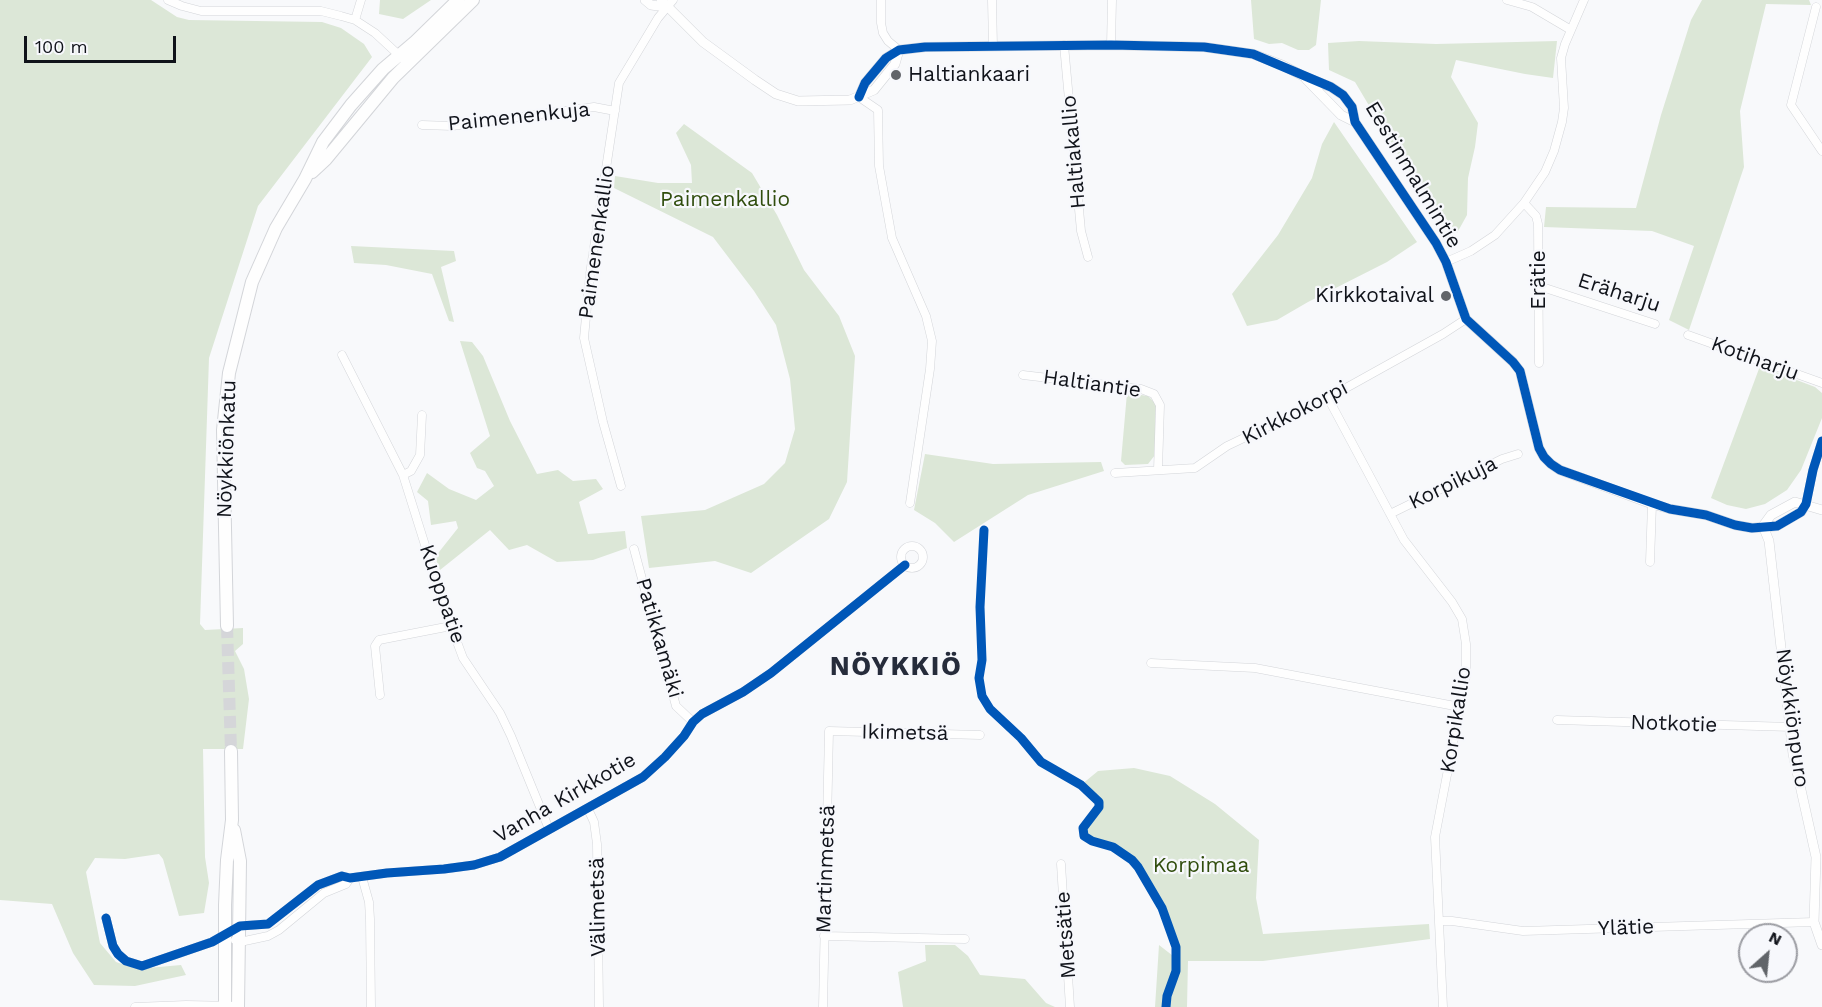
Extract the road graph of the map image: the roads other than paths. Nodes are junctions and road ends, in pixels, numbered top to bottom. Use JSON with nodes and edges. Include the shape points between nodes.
{"nodes":[{"id":1,"x":168,"y":0,"type":"edge"},
{"id":2,"x":361,"y":0,"type":"edge"},
{"id":3,"x":458,"y":0,"type":"edge"},
{"id":4,"x":473,"y":0,"type":"edge"},
{"id":5,"x":645,"y":0,"type":"edge"},
{"id":6,"x":881,"y":0,"type":"edge"},
{"id":7,"x":992,"y":0,"type":"edge"},
{"id":8,"x":1112,"y":0,"type":"edge"},
{"id":9,"x":1507,"y":0,"type":"edge"},
{"id":10,"x":1584,"y":0,"type":"edge"},
{"id":11,"x":667,"y":2,"type":"edge"},
{"id":12,"x":1816,"y":7,"type":"dead end"},
{"id":13,"x":355,"y":20,"type":"junction"},
{"id":14,"x":1571,"y":30,"type":"junction"},
{"id":15,"x":1064,"y":45,"type":"junction"},
{"id":16,"x":1111,"y":45,"type":"junction"},
{"id":17,"x":993,"y":46,"type":"junction"},
{"id":18,"x":899,"y":50,"type":"junction"},
{"id":19,"x":399,"y":54,"type":"junction"},
{"id":20,"x":408,"y":64,"type":"junction"},
{"id":21,"x":1305,"y":77,"type":"junction"},
{"id":22,"x":859,"y":97,"type":"junction"},
{"id":23,"x":615,"y":111,"type":"junction"},
{"id":24,"x":1356,"y":122,"type":"junction"},
{"id":25,"x":422,"y":125,"type":"dead end"},
{"id":26,"x":1822,"y":151,"type":"edge"},
{"id":27,"x":305,"y":179,"type":"junction"},
{"id":28,"x":1524,"y":203,"type":"junction"},
{"id":29,"x":1088,"y":257,"type":"dead end"},
{"id":30,"x":1446,"y":262,"type":"junction"},
{"id":31,"x":1539,"y":286,"type":"junction"},
{"id":32,"x":1466,"y":319,"type":"junction"},
{"id":33,"x":1655,"y":324,"type":"dead end"},
{"id":34,"x":1688,"y":335,"type":"dead end"},
{"id":35,"x":342,"y":354,"type":"dead end"},
{"id":36,"x":1539,"y":363,"type":"dead end"},
{"id":37,"x":1023,"y":375,"type":"dead end"},
{"id":38,"x":1822,"y":383,"type":"edge"},
{"id":39,"x":1328,"y":398,"type":"junction"},
{"id":40,"x":422,"y":415,"type":"dead end"},
{"id":41,"x":1822,"y":441,"type":"edge"},
{"id":42,"x":1518,"y":454,"type":"dead end"},
{"id":43,"x":1158,"y":470,"type":"junction"},
{"id":44,"x":1115,"y":473,"type":"dead end"},
{"id":45,"x":403,"y":475,"type":"junction"},
{"id":46,"x":621,"y":486,"type":"dead end"},
{"id":47,"x":910,"y":503,"type":"dead end"},
{"id":48,"x":1652,"y":504,"type":"junction"},
{"id":49,"x":1806,"y":504,"type":"junction"},
{"id":50,"x":1822,"y":510,"type":"edge"},
{"id":51,"x":1390,"y":514,"type":"junction"},
{"id":52,"x":1763,"y":526,"type":"junction"},
{"id":53,"x":634,"y":549,"type":"dead end"},
{"id":54,"x":1650,"y":562,"type":"dead end"},
{"id":55,"x":905,"y":565,"type":"dead end"},
{"id":56,"x":227,"y":626,"type":"tunnel mouth"},
{"id":57,"x":451,"y":626,"type":"junction"},
{"id":58,"x":1151,"y":663,"type":"dead end"},
{"id":59,"x":380,"y":695,"type":"dead end"},
{"id":60,"x":1460,"y":707,"type":"junction"},
{"id":61,"x":1557,"y":720,"type":"dead end"},
{"id":62,"x":693,"y":722,"type":"junction"},
{"id":63,"x":1791,"y":728,"type":"junction"},
{"id":64,"x":830,"y":731,"type":"joint"},
{"id":65,"x":980,"y":735,"type":"dead end"},
{"id":66,"x":231,"y":751,"type":"tunnel mouth"},
{"id":67,"x":588,"y":809,"type":"junction"},
{"id":68,"x":232,"y":820,"type":"junction"},
{"id":69,"x":549,"y":829,"type":"junction"},
{"id":70,"x":1061,"y":864,"type":"dead end"},
{"id":71,"x":362,"y":877,"type":"junction"},
{"id":72,"x":350,"y":878,"type":"junction"},
{"id":73,"x":106,"y":918,"type":"dead end"},
{"id":74,"x":1439,"y":921,"type":"junction"},
{"id":75,"x":1814,"y":922,"type":"junction"},
{"id":76,"x":240,"y":926,"type":"junction"},
{"id":77,"x":225,"y":936,"type":"junction"},
{"id":78,"x":824,"y":936,"type":"junction"},
{"id":79,"x":964,"y":939,"type":"dead end"},
{"id":80,"x":240,"y":942,"type":"junction"},
{"id":81,"x":1822,"y":945,"type":"edge"},
{"id":82,"x":135,"y":1007,"type":"edge"},
{"id":83,"x":231,"y":1007,"type":"edge"},
{"id":84,"x":371,"y":1007,"type":"edge"},
{"id":85,"x":599,"y":1007,"type":"edge"},
{"id":86,"x":823,"y":1007,"type":"edge"},
{"id":87,"x":1070,"y":1007,"type":"edge"},
{"id":88,"x":1443,"y":1007,"type":"edge"}],
"edges":[{"from":1,"to":13,"type":"street","via":[[201,11],[321,11]]},
{"from":2,"to":13,"type":"street"},
{"from":3,"to":19,"type":"main road","name":"Nöykkiönkatu"},
{"from":4,"to":20,"type":"main road","name":"Nöykkiönkatu"},
{"from":5,"to":11,"type":"street","via":[[651,5]]},
{"from":6,"to":18,"type":"street","via":[[883,33]]},
{"from":7,"to":17,"type":"street"},
{"from":8,"to":16,"type":"street"},
{"from":9,"to":14,"type":"street","via":[[1532,8]]},
{"from":10,"to":14,"type":"street"},
{"from":11,"to":22,"type":"street","via":[[703,42],[776,94],[798,101]]},
{"from":11,"to":23,"type":"street","name":"Paimenenkallio","via":[[623,74]]},
{"from":12,"to":26,"type":"street","via":[[1791,105]]},
{"from":13,"to":19,"type":"street"},
{"from":14,"to":28,"type":"street","via":[[1561,58],[1564,108],[1559,136],[1545,172]]},
{"from":15,"to":16,"type":"street","name":"Eestinmalmintie"},
{"from":15,"to":17,"type":"street","name":"Eestinmalmintie"},
{"from":15,"to":29,"type":"street","name":"Haltiakallio","via":[[1081,231]]},
{"from":16,"to":21,"type":"street","name":"Eestinmalmintie","via":[[1234,50],[1282,65]]},
{"from":17,"to":18,"type":"street","name":"Eestinmalmintie"},
{"from":18,"to":22,"type":"street","via":[[895,64],[874,90]]},
{"from":19,"to":20,"type":"street"},
{"from":19,"to":27,"type":"main road","name":"Nöykkiönkatu","via":[[323,142]]},
{"from":20,"to":27,"type":"main road","name":"Nöykkiönkatu"},
{"from":21,"to":24,"type":"street","name":"Eestinmalmintie","via":[[1341,116]]},
{"from":21,"to":24,"type":"street","name":"Eestinmalmintie","via":[[1343,95]]},
{"from":22,"to":47,"type":"street","via":[[878,111],[879,166],[892,238],[926,316],[932,341]]},
{"from":23,"to":25,"type":"street","name":"Paimenenkuja","via":[[594,107],[452,126]]},
{"from":23,"to":46,"type":"street","name":"Paimenenkallio","via":[[584,338]]},
{"from":24,"to":30,"type":"street","name":"Eestinmalmintie"},
{"from":27,"to":56,"type":"main road","name":"Nöykkiönkatu","via":[[276,228],[252,282],[229,373],[223,430]]},
{"from":28,"to":30,"type":"street","via":[[1489,239]]},
{"from":28,"to":31,"type":"street","name":"Erätie","via":[[1538,224]]},
{"from":30,"to":32,"type":"street","name":"Eestinmalmintie"},
{"from":31,"to":33,"type":"street","name":"Eräharju"},
{"from":31,"to":36,"type":"street","name":"Erätie"},
{"from":32,"to":39,"type":"street","name":"Kirkkokorpi"},
{"from":32,"to":48,"type":"street","name":"Eestinmalmintie","via":[[1520,371],[1544,457],[1560,470]]},
{"from":34,"to":38,"type":"street","name":"Kotiharju"},
{"from":35,"to":45,"type":"street","name":"Kuoppatie"},
{"from":37,"to":43,"type":"street","name":"Haltiantie","via":[[1154,393],[1160,405]]},
{"from":39,"to":43,"type":"street","name":"Kirkkokorpi","via":[[1227,446],[1195,468]]},
{"from":39,"to":51,"type":"street","name":"Korpikallio"},
{"from":40,"to":45,"type":"street","via":[[420,455],[411,471]]},
{"from":41,"to":49,"type":"street"},
{"from":42,"to":51,"type":"street","name":"Korpikuja"},
{"from":43,"to":44,"type":"street","name":"Kirkkokorpi"},
{"from":45,"to":57,"type":"street","name":"Kuoppatie"},
{"from":48,"to":52,"type":"street","name":"Eestinmalmintie","via":[[1706,514],[1735,525]]},
{"from":48,"to":54,"type":"street"},
{"from":49,"to":50,"type":"street"},
{"from":49,"to":52,"type":"street","name":"Eestinmalmintie","via":[[1801,512],[1778,526]]},
{"from":51,"to":60,"type":"street","name":"Korpikallio","via":[[1416,559],[1462,619],[1466,676]]},
{"from":52,"to":63,"type":"street","name":"Nöykkiönpuro","via":[[1769,540]]},
{"from":53,"to":62,"type":"street","name":"Patikkamäki","via":[[676,706]]},
{"from":55,"to":62,"type":"street","name":"Vanha Kirkkotie","via":[[771,673]]},
{"from":57,"to":59,"type":"street","via":[[379,640],[375,646]]},
{"from":57,"to":69,"type":"street","name":"Kuoppatie","via":[[463,658],[500,713]]},
{"from":58,"to":60,"type":"street","via":[[1255,668]]},
{"from":60,"to":74,"type":"street","name":"Korpikallio","via":[[1435,837]]},
{"from":61,"to":63,"type":"street","name":"Notkotie"},
{"from":62,"to":67,"type":"street","name":"Vanha Kirkkotie","via":[[652,770]]},
{"from":63,"to":75,"type":"street","name":"Nöykkiönpuro","via":[[1816,857]]},
{"from":64,"to":65,"type":"street","name":"Ikimetsä"},
{"from":64,"to":78,"type":"street","name":"Martinmetsä"},
{"from":66,"to":68,"type":"main road"},
{"from":67,"to":69,"type":"street","name":"Vanha Kirkkotie"},
{"from":67,"to":85,"type":"street","name":"Välimetsä","via":[[597,844]]},
{"from":68,"to":76,"type":"main road","via":[[240,861]]},
{"from":68,"to":77,"type":"main road"},
{"from":69,"to":71,"type":"street","name":"Vanha Kirkkotie","via":[[500,857],[474,865]]},
{"from":70,"to":87,"type":"street","name":"Metsätie"},
{"from":71,"to":72,"type":"street","name":"Vanha Kirkkotie"},
{"from":71,"to":84,"type":"street","via":[[369,902]]},
{"from":72,"to":76,"type":"street","name":"Vanha Kirkkotie","via":[[342,876],[318,885],[268,924]]},
{"from":72,"to":80,"type":"street","name":"Vanha Kirkkotie","via":[[346,884],[324,893],[279,930]]},
{"from":73,"to":77,"type":"street","name":"Vanha Kirkkotie","via":[[118,954],[142,966]]},
{"from":74,"to":75,"type":"street","name":"Ylätie","via":[[1523,931]]},
{"from":74,"to":88,"type":"street","name":"Korpikallio"},
{"from":75,"to":81,"type":"street","name":"Nöykkiönpuro"},
{"from":76,"to":77,"type":"street","name":"Vanha Kirkkotie"},
{"from":76,"to":80,"type":"main road"},
{"from":77,"to":80,"type":"street"},
{"from":77,"to":83,"type":"main road"},
{"from":78,"to":79,"type":"street"},
{"from":78,"to":86,"type":"street","name":"Martinmetsä"},
{"from":80,"to":83,"type":"main road"},
{"from":82,"to":83,"type":"street"}]}
